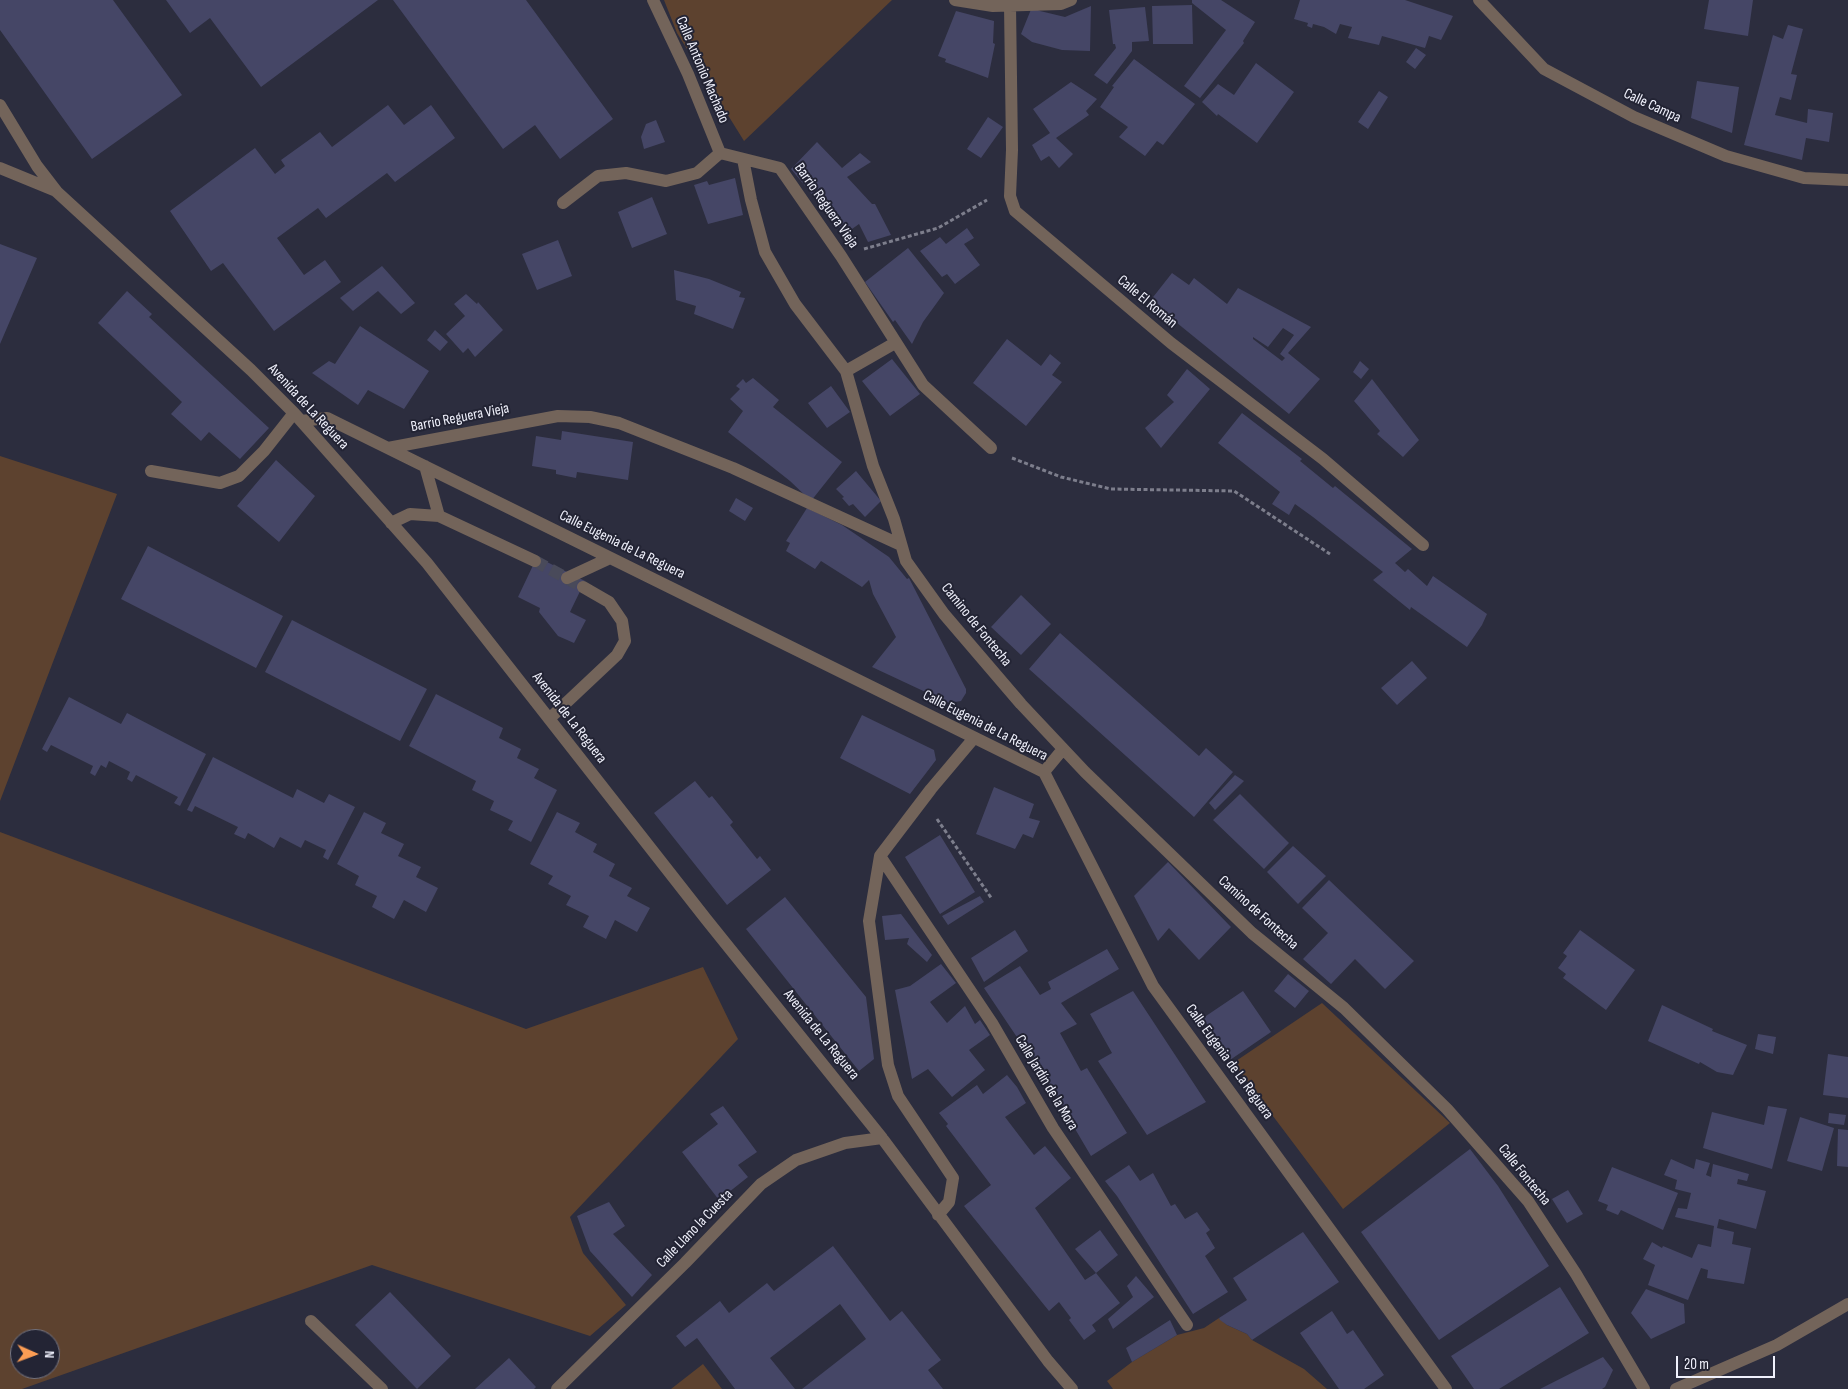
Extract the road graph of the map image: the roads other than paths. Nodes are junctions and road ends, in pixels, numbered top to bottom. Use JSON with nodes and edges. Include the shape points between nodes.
{"nodes":[{"id":1,"x":653,"y":0,"type":"edge"},
{"id":2,"x":955,"y":0,"type":"edge"},
{"id":3,"x":1071,"y":0,"type":"edge"},
{"id":4,"x":1479,"y":0,"type":"edge"},
{"id":5,"x":993,"y":3,"type":"edge"},
{"id":6,"x":1010,"y":5,"type":"junction"},
{"id":7,"x":0,"y":105,"type":"edge"},
{"id":8,"x":720,"y":153,"type":"junction"},
{"id":9,"x":743,"y":159,"type":"junction"},
{"id":10,"x":0,"y":168,"type":"edge"},
{"id":11,"x":1846,"y":181,"type":"edge"},
{"id":12,"x":57,"y":192,"type":"junction"},
{"id":13,"x":563,"y":203,"type":"dead end"},
{"id":14,"x":895,"y":343,"type":"junction"},
{"id":15,"x":846,"y":371,"type":"junction"},
{"id":16,"x":298,"y":417,"type":"junction"},
{"id":17,"x":388,"y":448,"type":"junction"},
{"id":18,"x":991,"y":448,"type":"road end"},
{"id":19,"x":425,"y":466,"type":"junction"},
{"id":20,"x":151,"y":471,"type":"dead end"},
{"id":21,"x":439,"y":516,"type":"junction"},
{"id":22,"x":391,"y":523,"type":"junction"},
{"id":23,"x":1423,"y":544,"type":"dead end"},
{"id":24,"x":901,"y":545,"type":"junction"},
{"id":25,"x":610,"y":558,"type":"junction"},
{"id":26,"x":535,"y":561,"type":"tunnel mouth"},
{"id":27,"x":567,"y":578,"type":"dead end"},
{"id":28,"x":583,"y":586,"type":"tunnel mouth"},
{"id":29,"x":549,"y":719,"type":"junction"},
{"id":30,"x":974,"y":738,"type":"junction"},
{"id":31,"x":1063,"y":749,"type":"junction"},
{"id":32,"x":1044,"y":772,"type":"junction"},
{"id":33,"x":880,"y":856,"type":"junction"},
{"id":34,"x":1344,"y":1008,"type":"joint"},
{"id":35,"x":882,"y":1138,"type":"junction"},
{"id":36,"x":938,"y":1215,"type":"junction"},
{"id":37,"x":1848,"y":1304,"type":"edge"},
{"id":38,"x":311,"y":1321,"type":"dead end"},
{"id":39,"x":1187,"y":1325,"type":"dead end"},
{"id":40,"x":382,"y":1389,"type":"edge"},
{"id":41,"x":557,"y":1389,"type":"edge"},
{"id":42,"x":1072,"y":1389,"type":"edge"},
{"id":43,"x":1446,"y":1389,"type":"edge"},
{"id":44,"x":1644,"y":1389,"type":"edge"},
{"id":45,"x":1676,"y":1389,"type":"edge"}],
"edges":[{"from":1,"to":8,"type":"street","name":"Calle Antonio Machado"},
{"from":2,"to":5,"type":"street"},
{"from":3,"to":6,"type":"street","via":[[1061,4]]},
{"from":4,"to":11,"type":"street","name":"Calle Campa","via":[[1544,69],[1634,117],[1726,156],[1804,178]]},
{"from":5,"to":6,"type":"street"},
{"from":6,"to":23,"type":"street","name":"Calle El Román","via":[[1010,196],[1014,211],[1170,343],[1323,459]]},
{"from":7,"to":12,"type":"street","name":"Avenida de La Reguera"},
{"from":8,"to":9,"type":"street","name":"Barrio Reguera Vieja"},
{"from":8,"to":13,"type":"street","via":[[698,173],[666,181],[626,173],[598,176]]},
{"from":9,"to":14,"type":"street","name":"Barrio Reguera Vieja","via":[[780,168],[841,256]]},
{"from":9,"to":15,"type":"street","name":"Camino de Fontecha","via":[[765,252],[795,304]]},
{"from":10,"to":12,"type":"street"},
{"from":12,"to":16,"type":"street","name":"Avenida de La Reguera"},
{"from":14,"to":15,"type":"street"},
{"from":14,"to":18,"type":"street","name":"Barrio Reguera Vieja","via":[[924,385]]},
{"from":15,"to":24,"type":"street","name":"Camino de Fontecha","via":[[873,466]]},
{"from":16,"to":17,"type":"street","name":"Calle Eugenia de La Reguera","via":[[327,418]]},
{"from":16,"to":20,"type":"street","via":[[239,476],[220,483]]},
{"from":16,"to":22,"type":"street","name":"Avenida de La Reguera"},
{"from":17,"to":19,"type":"street","name":"Calle Eugenia de La Reguera"},
{"from":17,"to":24,"type":"street","name":"Barrio Reguera Vieja","via":[[558,416],[590,417],[610,421],[734,468]]},
{"from":19,"to":21,"type":"street"},
{"from":19,"to":25,"type":"street","name":"Calle Eugenia de La Reguera"},
{"from":21,"to":22,"type":"street","via":[[410,514]]},
{"from":21,"to":26,"type":"street"},
{"from":22,"to":29,"type":"street","name":"Avenida de La Reguera","via":[[427,563]]},
{"from":24,"to":31,"type":"street","name":"Camino de Fontecha","via":[[906,561],[944,614],[1020,704]]},
{"from":25,"to":27,"type":"street"},
{"from":25,"to":30,"type":"street","name":"Calle Eugenia de La Reguera"},
{"from":28,"to":29,"type":"street","via":[[609,602],[622,620],[625,641],[617,655]]},
{"from":29,"to":35,"type":"street","name":"Avenida de La Reguera"},
{"from":30,"to":32,"type":"street","name":"Calle Eugenia de La Reguera"},
{"from":30,"to":33,"type":"street"},
{"from":31,"to":32,"type":"street"},
{"from":31,"to":34,"type":"street","name":"Camino de Fontecha","via":[[1252,933]]},
{"from":32,"to":43,"type":"street","name":"Calle Eugenia de La Reguera","via":[[1153,986]]},
{"from":33,"to":36,"type":"street","via":[[869,921],[888,1065],[898,1096],[953,1178],[949,1202]]},
{"from":33,"to":39,"type":"street","name":"Calle Jardín de la Mora","via":[[992,1023],[1053,1128]]},
{"from":34,"to":44,"type":"street","name":"Calle Fontecha","via":[[1447,1109],[1528,1202],[1576,1274]]},
{"from":35,"to":36,"type":"street","name":"Avenida de La Reguera"},
{"from":35,"to":41,"type":"street","name":"Calle Llano la Cuesta","via":[[845,1143],[796,1160],[761,1184]]},
{"from":36,"to":42,"type":"street","name":"Avenida de La Reguera"},
{"from":37,"to":45,"type":"street","via":[[1777,1345]]},
{"from":38,"to":40,"type":"street"}]}
